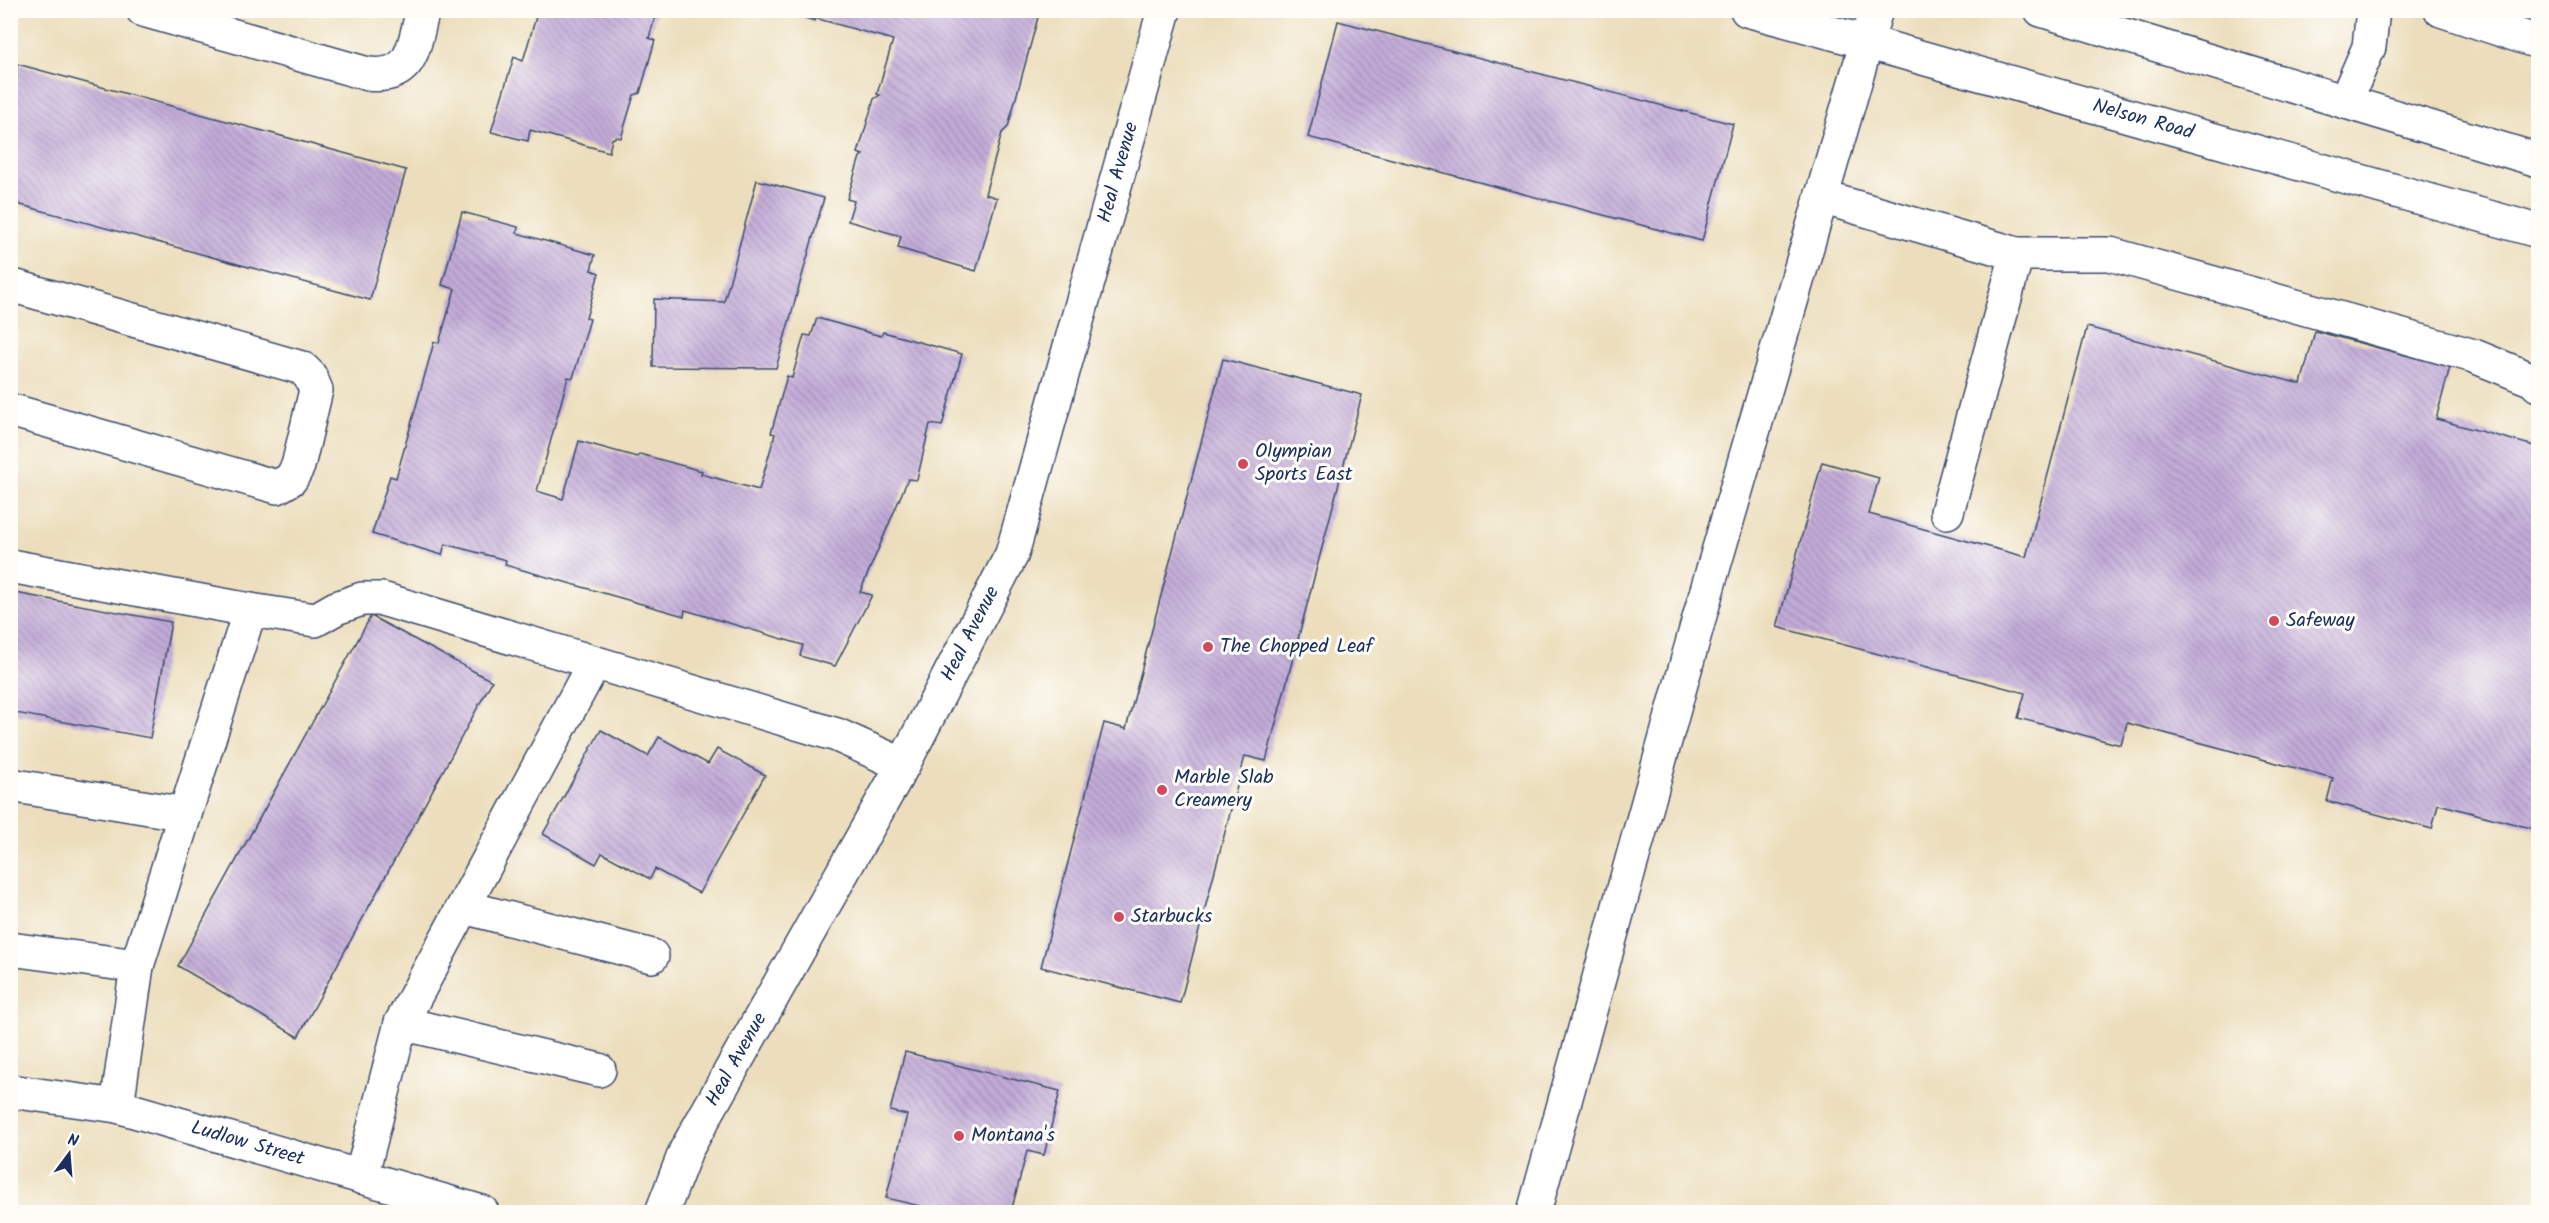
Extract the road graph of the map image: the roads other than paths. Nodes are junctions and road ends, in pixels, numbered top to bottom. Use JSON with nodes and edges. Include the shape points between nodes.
{"nodes":[{"id":1,"x":143,"y":10,"type":"edge"},
{"id":2,"x":423,"y":10,"type":"edge"},
{"id":3,"x":1164,"y":10,"type":"edge"},
{"id":4,"x":1747,"y":10,"type":"edge"},
{"id":5,"x":1876,"y":10,"type":"edge"},
{"id":6,"x":2041,"y":10,"type":"edge"},
{"id":7,"x":2373,"y":10,"type":"edge"},
{"id":8,"x":2441,"y":10,"type":"edge"},
{"id":9,"x":1866,"y":42,"type":"junction"},
{"id":10,"x":2538,"y":42,"type":"edge"},
{"id":11,"x":2346,"y":102,"type":"junction"},
{"id":12,"x":2538,"y":160,"type":"edge"},
{"id":13,"x":1821,"y":197,"type":"junction"},
{"id":14,"x":2538,"y":231,"type":"edge"},
{"id":15,"x":2017,"y":254,"type":"junction"},
{"id":16,"x":10,"y":285,"type":"edge"},
{"id":17,"x":2538,"y":385,"type":"edge"},
{"id":18,"x":10,"y":410,"type":"edge"},
{"id":19,"x":1947,"y":512,"type":"dead end"},
{"id":20,"x":10,"y":566,"type":"edge"},
{"id":21,"x":250,"y":610,"type":"junction"},
{"id":22,"x":594,"y":663,"type":"junction"},
{"id":23,"x":903,"y":765,"type":"junction"},
{"id":24,"x":10,"y":785,"type":"edge"},
{"id":25,"x":184,"y":814,"type":"junction"},
{"id":26,"x":464,"y":907,"type":"junction"},
{"id":27,"x":10,"y":949,"type":"edge"},
{"id":28,"x":652,"y":956,"type":"dead end"},
{"id":29,"x":136,"y":966,"type":"junction"},
{"id":30,"x":401,"y":1023,"type":"junction"},
{"id":31,"x":599,"y":1070,"type":"dead end"},
{"id":32,"x":10,"y":1091,"type":"edge"},
{"id":33,"x":117,"y":1106,"type":"junction"},
{"id":34,"x":361,"y":1177,"type":"junction"},
{"id":35,"x":482,"y":1212,"type":"edge"},
{"id":36,"x":662,"y":1212,"type":"edge"},
{"id":37,"x":1534,"y":1212,"type":"edge"}],
"edges":[{"from":1,"to":2,"type":"street","via":[[386,76],[403,67],[410,56]]},
{"from":3,"to":23,"type":"street","name":"Heal Avenue","via":[[1012,554]]},
{"from":4,"to":9,"type":"street","name":"Nelson Road"},
{"from":5,"to":9,"type":"street"},
{"from":6,"to":11,"type":"street"},
{"from":7,"to":11,"type":"street","via":[[2369,47]]},
{"from":8,"to":10,"type":"street"},
{"from":9,"to":13,"type":"street"},
{"from":9,"to":14,"type":"street","name":"Nelson Road"},
{"from":11,"to":12,"type":"street"},
{"from":13,"to":15,"type":"street"},
{"from":13,"to":37,"type":"street"},
{"from":15,"to":17,"type":"street","via":[[2110,254],[2474,356]]},
{"from":15,"to":19,"type":"street"},
{"from":16,"to":18,"type":"street","via":[[302,368],[316,390],[298,466],[291,479],[277,487]]},
{"from":20,"to":21,"type":"street"},
{"from":21,"to":22,"type":"street","via":[[315,620],[362,599],[382,599]]},
{"from":21,"to":25,"type":"street"},
{"from":22,"to":23,"type":"street","via":[[837,735]]},
{"from":22,"to":26,"type":"street"},
{"from":23,"to":36,"type":"street","name":"Heal Avenue","via":[[686,1150]]},
{"from":24,"to":25,"type":"street"},
{"from":25,"to":29,"type":"street"},
{"from":26,"to":28,"type":"street"},
{"from":26,"to":30,"type":"street"},
{"from":27,"to":29,"type":"street"},
{"from":29,"to":33,"type":"street"},
{"from":30,"to":31,"type":"street"},
{"from":30,"to":34,"type":"street"},
{"from":32,"to":33,"type":"street","name":"Ludlow Street"},
{"from":33,"to":34,"type":"street","name":"Ludlow Street"},
{"from":34,"to":35,"type":"street","name":"Ludlow Street"}]}
